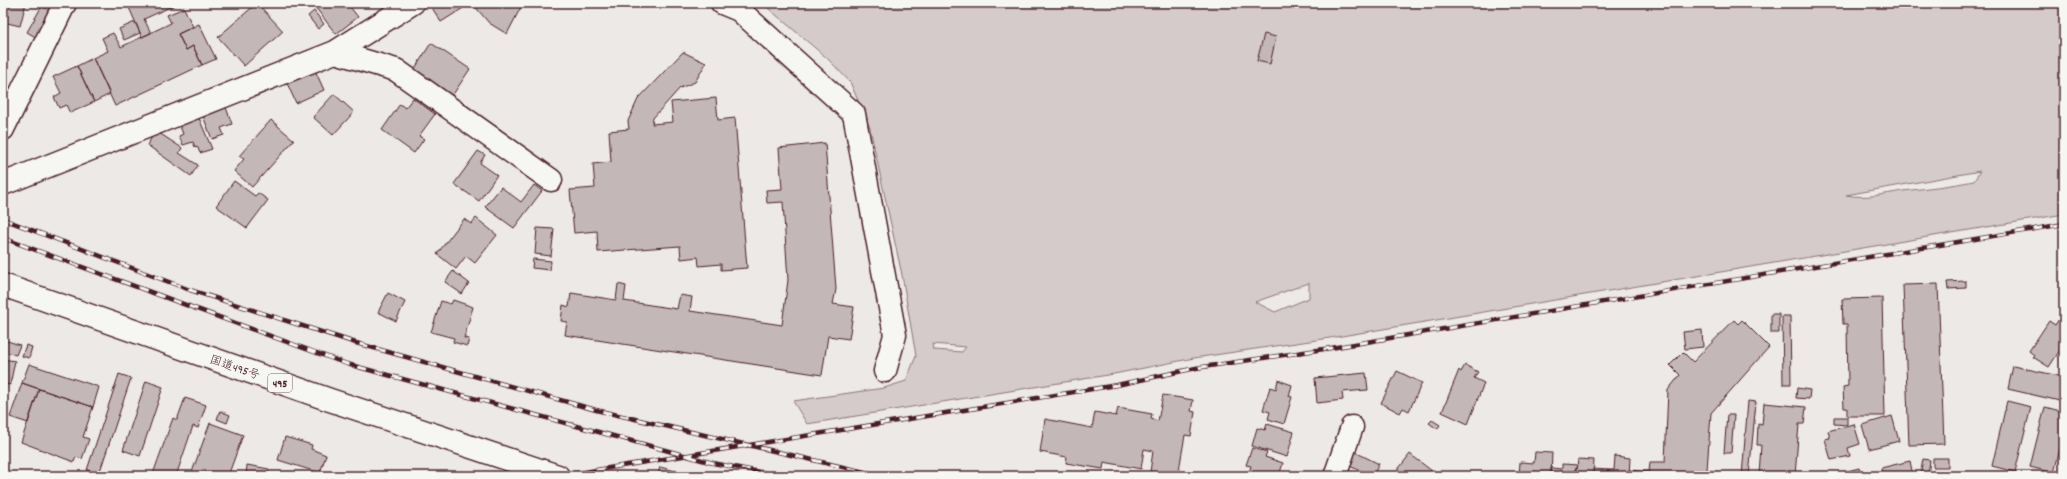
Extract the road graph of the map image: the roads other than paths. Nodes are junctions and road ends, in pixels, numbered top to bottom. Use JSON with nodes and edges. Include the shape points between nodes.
{"nodes":[{"id":1,"x":65,"y":3,"type":"edge"},
{"id":2,"x":413,"y":3,"type":"edge"},
{"id":3,"x":722,"y":3,"type":"edge"},
{"id":4,"x":335,"y":52,"type":"junction"},
{"id":5,"x":3,"y":129,"type":"edge"},
{"id":6,"x":552,"y":180,"type":"dead end"},
{"id":7,"x":3,"y":184,"type":"edge"},
{"id":8,"x":3,"y":285,"type":"edge"},
{"id":9,"x":885,"y":371,"type":"dead end"},
{"id":10,"x":1352,"y":427,"type":"dead end"},
{"id":11,"x":558,"y":476,"type":"edge"},
{"id":12,"x":1335,"y":476,"type":"edge"}],
"edges":[{"from":1,"to":5,"type":"main road"},
{"from":2,"to":4,"type":"main road"},
{"from":3,"to":9,"type":"main road","via":[[739,10],[854,114],[895,335]]},
{"from":4,"to":6,"type":"main road","via":[[396,70]]},
{"from":4,"to":7,"type":"main road"},
{"from":8,"to":11,"type":"main road","name":"国道495号","number":"495","via":[[330,400]]},
{"from":10,"to":12,"type":"main road"}]}
